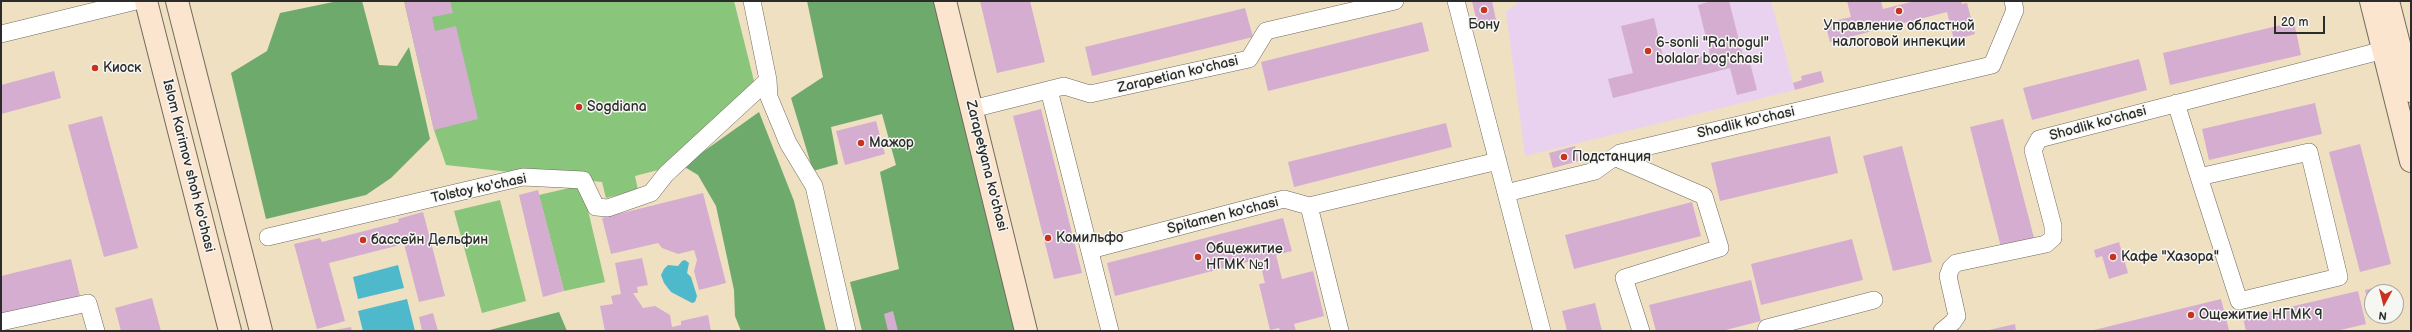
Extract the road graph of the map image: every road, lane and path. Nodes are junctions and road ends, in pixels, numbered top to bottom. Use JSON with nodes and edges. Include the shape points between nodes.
{"nodes":[{"id":1,"x":136,"y":1,"type":"edge"},
{"id":2,"x":146,"y":1,"type":"edge"},
{"id":3,"x":177,"y":1,"type":"edge"},
{"id":4,"x":752,"y":1,"type":"edge"},
{"id":5,"x":945,"y":1,"type":"edge"},
{"id":6,"x":1395,"y":1,"type":"edge"},
{"id":7,"x":1456,"y":1,"type":"edge"},
{"id":8,"x":2371,"y":1,"type":"edge"},
{"id":9,"x":2388,"y":1,"type":"edge"},
{"id":10,"x":2016,"y":4,"type":"edge"},
{"id":11,"x":1,"y":34,"type":"edge"},
{"id":12,"x":2384,"y":50,"type":"junction"},
{"id":13,"x":768,"y":80,"type":"junction"},
{"id":14,"x":1049,"y":90,"type":"junction"},
{"id":15,"x":2411,"y":91,"type":"edge"},
{"id":16,"x":2176,"y":103,"type":"junction"},
{"id":17,"x":972,"y":109,"type":"junction"},
{"id":18,"x":1614,"y":157,"type":"junction"},
{"id":19,"x":2411,"y":160,"type":"edge"},
{"id":20,"x":1498,"y":161,"type":"junction"},
{"id":21,"x":2199,"y":177,"type":"junction"},
{"id":22,"x":1506,"y":193,"type":"junction"},
{"id":23,"x":1308,"y":206,"type":"junction"},
{"id":24,"x":268,"y":237,"type":"dead end"},
{"id":25,"x":1090,"y":250,"type":"junction"},
{"id":26,"x":1874,"y":300,"type":"dead end"},
{"id":27,"x":1,"y":322,"type":"edge"},
{"id":28,"x":1538,"y":330,"type":"edge"},
{"id":29,"x":96,"y":331,"type":"edge"},
{"id":30,"x":230,"y":331,"type":"edge"},
{"id":31,"x":261,"y":331,"type":"edge"},
{"id":32,"x":847,"y":331,"type":"edge"},
{"id":33,"x":1026,"y":331,"type":"edge"},
{"id":34,"x":1110,"y":331,"type":"edge"},
{"id":35,"x":1340,"y":331,"type":"edge"},
{"id":36,"x":1641,"y":331,"type":"edge"},
{"id":37,"x":1766,"y":331,"type":"edge"},
{"id":38,"x":1942,"y":331,"type":"edge"}],
"edges":[{"from":1,"to":11,"type":"street"},
{"from":2,"to":30,"type":"main road","name":"Islom Karimov shoh ko'chasi"},
{"from":3,"to":31,"type":"main road"},
{"from":4,"to":13,"type":"street"},
{"from":5,"to":17,"type":"main road","name":"Zarapetyana ko'chasi"},
{"from":6,"to":14,"type":"street","name":"Zarapetian ko'chasi","via":[[1266,31],[1249,59],[1090,94],[1064,86]]},
{"from":7,"to":20,"type":"street"},
{"from":8,"to":12,"type":"main road"},
{"from":9,"to":15,"type":"main road"},
{"from":10,"to":18,"type":"street","name":"Shodlik ko'chasi","via":[[1992,66],[1620,153]]},
{"from":12,"to":16,"type":"street","name":"Shodlik ko'chasi"},
{"from":12,"to":19,"type":"main road"},
{"from":13,"to":24,"type":"street","name":"Tolstoy ko'chasi","via":[[666,174],[651,193],[608,208],[596,207],[583,180],[523,177]]},
{"from":13,"to":32,"type":"street","via":[[769,96],[788,143],[814,186]]},
{"from":14,"to":17,"type":"street","name":"Zarapetian ko'chasi"},
{"from":14,"to":25,"type":"street"},
{"from":16,"to":21,"type":"street"},
{"from":16,"to":38,"type":"street","name":"Shodlik ko'chasi","via":[[2039,139],[2033,150],[2053,226],[2053,238],[2046,244],[1956,263],[1950,268],[1948,276],[1957,316]]},
{"from":17,"to":33,"type":"main road","name":"Zarapetyana ko'chasi"},
{"from":18,"to":22,"type":"street","name":"Shodlik ko'chasi","via":[[1595,171]]},
{"from":18,"to":36,"type":"street","via":[[1704,196],[1720,248],[1624,278]]},
{"from":20,"to":22,"type":"street"},
{"from":20,"to":23,"type":"street","name":"Spitamen ko'chasi"},
{"from":21,"to":21,"type":"street","via":[[2239,301],[2339,277],[2309,152]]},
{"from":22,"to":28,"type":"street"},
{"from":23,"to":25,"type":"street","name":"Spitamen ko'chasi","via":[[1284,199]]},
{"from":23,"to":35,"type":"street"},
{"from":25,"to":34,"type":"street"},
{"from":26,"to":37,"type":"street","via":[[1767,328]]},
{"from":27,"to":29,"type":"street","via":[[88,303]]}]}
